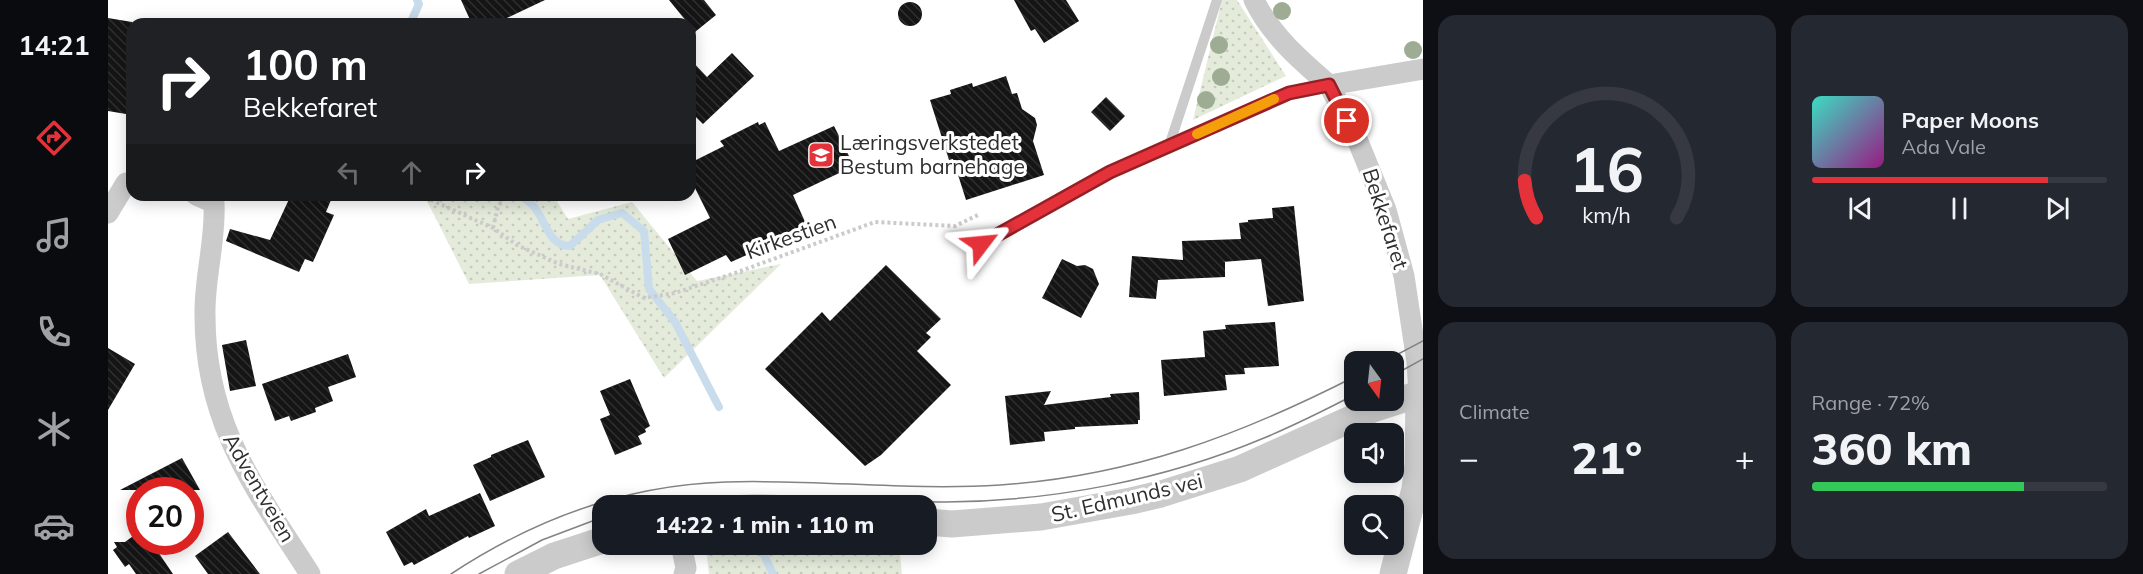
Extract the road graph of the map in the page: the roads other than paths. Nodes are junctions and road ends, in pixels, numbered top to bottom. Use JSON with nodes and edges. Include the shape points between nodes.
{"nodes":[{"id":1,"x":1217,"y":0,"type":"edge"},
{"id":2,"x":1254,"y":0,"type":"edge"},
{"id":3,"x":1423,"y":69,"type":"edge"},
{"id":4,"x":1329,"y":85,"type":"junction"},
{"id":5,"x":1169,"y":146,"type":"junction"},
{"id":6,"x":122,"y":181,"type":"edge"},
{"id":7,"x":210,"y":201,"type":"edge"},
{"id":8,"x":108,"y":213,"type":"edge"},
{"id":9,"x":974,"y":263,"type":"dead end"},
{"id":10,"x":1419,"y":394,"type":"junction"},
{"id":11,"x":937,"y":523,"type":"edge"},
{"id":12,"x":592,"y":544,"type":"edge"},
{"id":13,"x":683,"y":555,"type":"edge"},
{"id":14,"x":310,"y":574,"type":"edge"},
{"id":15,"x":518,"y":574,"type":"edge"},
{"id":16,"x":684,"y":574,"type":"edge"},
{"id":17,"x":1393,"y":574,"type":"edge"}],
"edges":[{"from":1,"to":5,"type":"lane"},
{"from":2,"to":4,"type":"street","via":[[1288,50]]},
{"from":3,"to":4,"type":"street"},
{"from":4,"to":5,"type":"lane","via":[[1289,93]]},
{"from":4,"to":10,"type":"street","name":"Bekkefaret","via":[[1357,139],[1386,210],[1404,276],[1418,362]]},
{"from":5,"to":9,"type":"lane","via":[[1110,172],[981,244]]},
{"from":6,"to":8,"type":"street"},
{"from":7,"to":14,"type":"street","name":"Adventveien","via":[[214,203],[215,225],[204,314],[212,387],[238,458]]},
{"from":10,"to":11,"type":"street","name":"St. Edmunds vei","via":[[1373,410],[1240,469],[1161,494],[1041,517]]},
{"from":10,"to":17,"type":"street","name":"Bekkefaret","via":[[1415,489]]},
{"from":12,"to":15,"type":"street"},
{"from":13,"to":16,"type":"street"}]}
